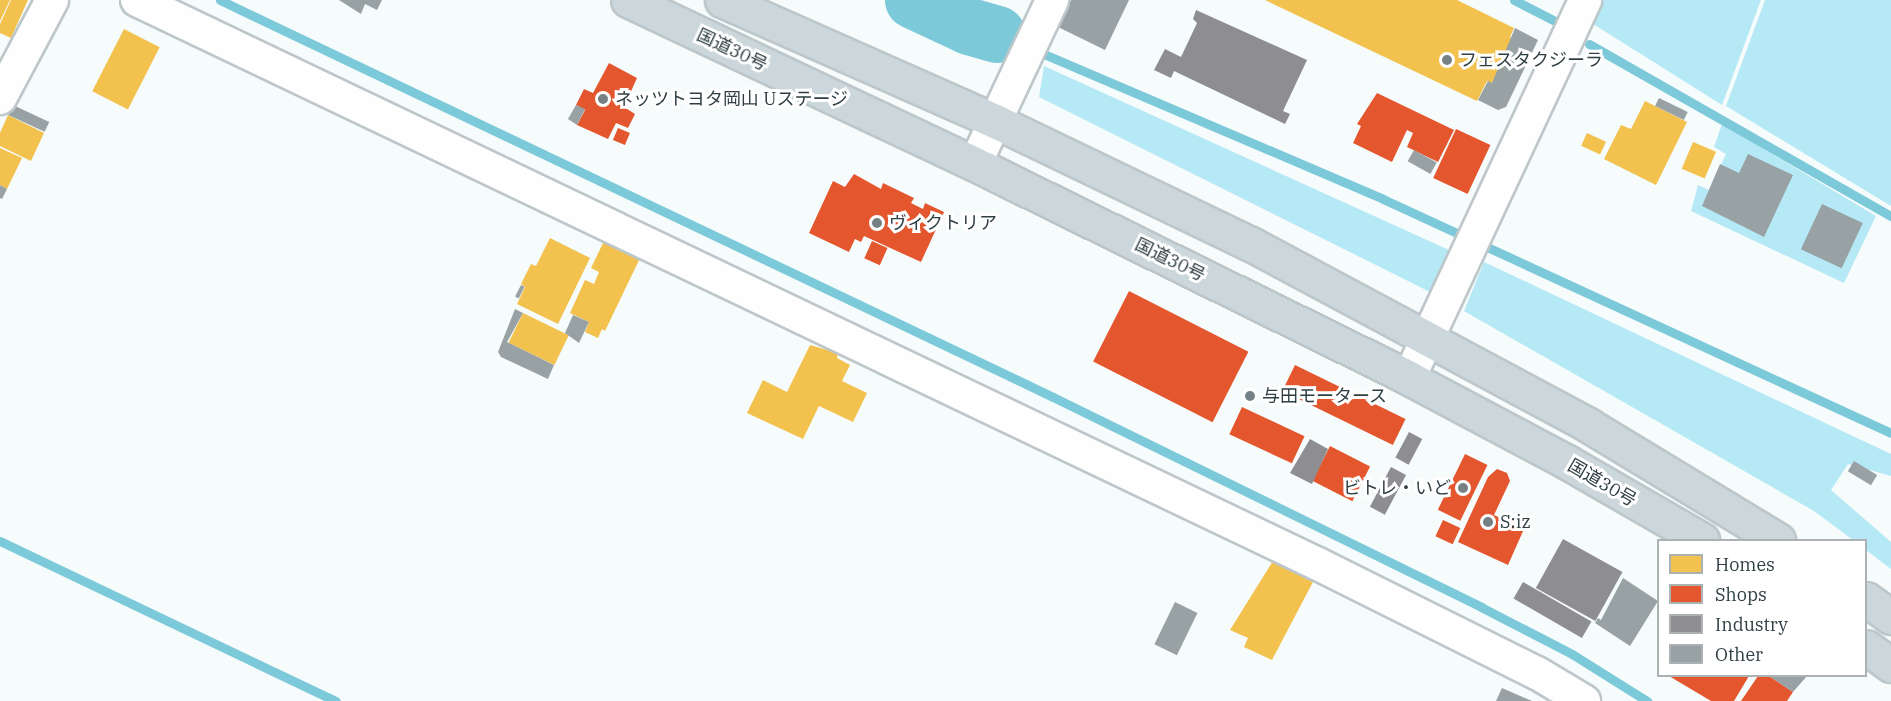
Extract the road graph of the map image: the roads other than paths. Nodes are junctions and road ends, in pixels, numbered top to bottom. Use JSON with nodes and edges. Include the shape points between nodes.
{"nodes":[{"id":1,"x":52,"y":0,"type":"edge"},
{"id":2,"x":137,"y":0,"type":"edge"},
{"id":3,"x":628,"y":0,"type":"edge"},
{"id":4,"x":722,"y":0,"type":"edge"},
{"id":5,"x":1052,"y":0,"type":"edge"},
{"id":6,"x":1585,"y":0,"type":"edge"},
{"id":7,"x":0,"y":98,"type":"edge"},
{"id":8,"x":995,"y":121,"type":"junction"},
{"id":9,"x":975,"y":164,"type":"junction"},
{"id":10,"x":1428,"y":336,"type":"junction"},
{"id":11,"x":1408,"y":378,"type":"junction"},
{"id":12,"x":1700,"y":539,"type":"edge"},
{"id":13,"x":1776,"y":539,"type":"edge"},
{"id":14,"x":1867,"y":600,"type":"edge"},
{"id":15,"x":1891,"y":617,"type":"edge"},
{"id":16,"x":1867,"y":647,"type":"edge"},
{"id":17,"x":1891,"y":664,"type":"edge"},
{"id":18,"x":1584,"y":701,"type":"edge"}],
"edges":[{"from":1,"to":7,"type":"street"},
{"from":2,"to":18,"type":"street","via":[[1167,490],[1474,641]]},
{"from":3,"to":9,"type":"highway","name":"国道30号"},
{"from":4,"to":8,"type":"highway"},
{"from":5,"to":8,"type":"street"},
{"from":6,"to":10,"type":"street"},
{"from":8,"to":9,"type":"street"},
{"from":8,"to":10,"type":"highway","via":[[1251,244]]},
{"from":9,"to":11,"type":"highway","name":"国道30号"},
{"from":10,"to":11,"type":"street"},
{"from":10,"to":13,"type":"highway","via":[[1588,425]]},
{"from":11,"to":12,"type":"highway","name":"国道30号","via":[[1567,462]]},
{"from":14,"to":15,"type":"highway"},
{"from":16,"to":17,"type":"highway"}]}
